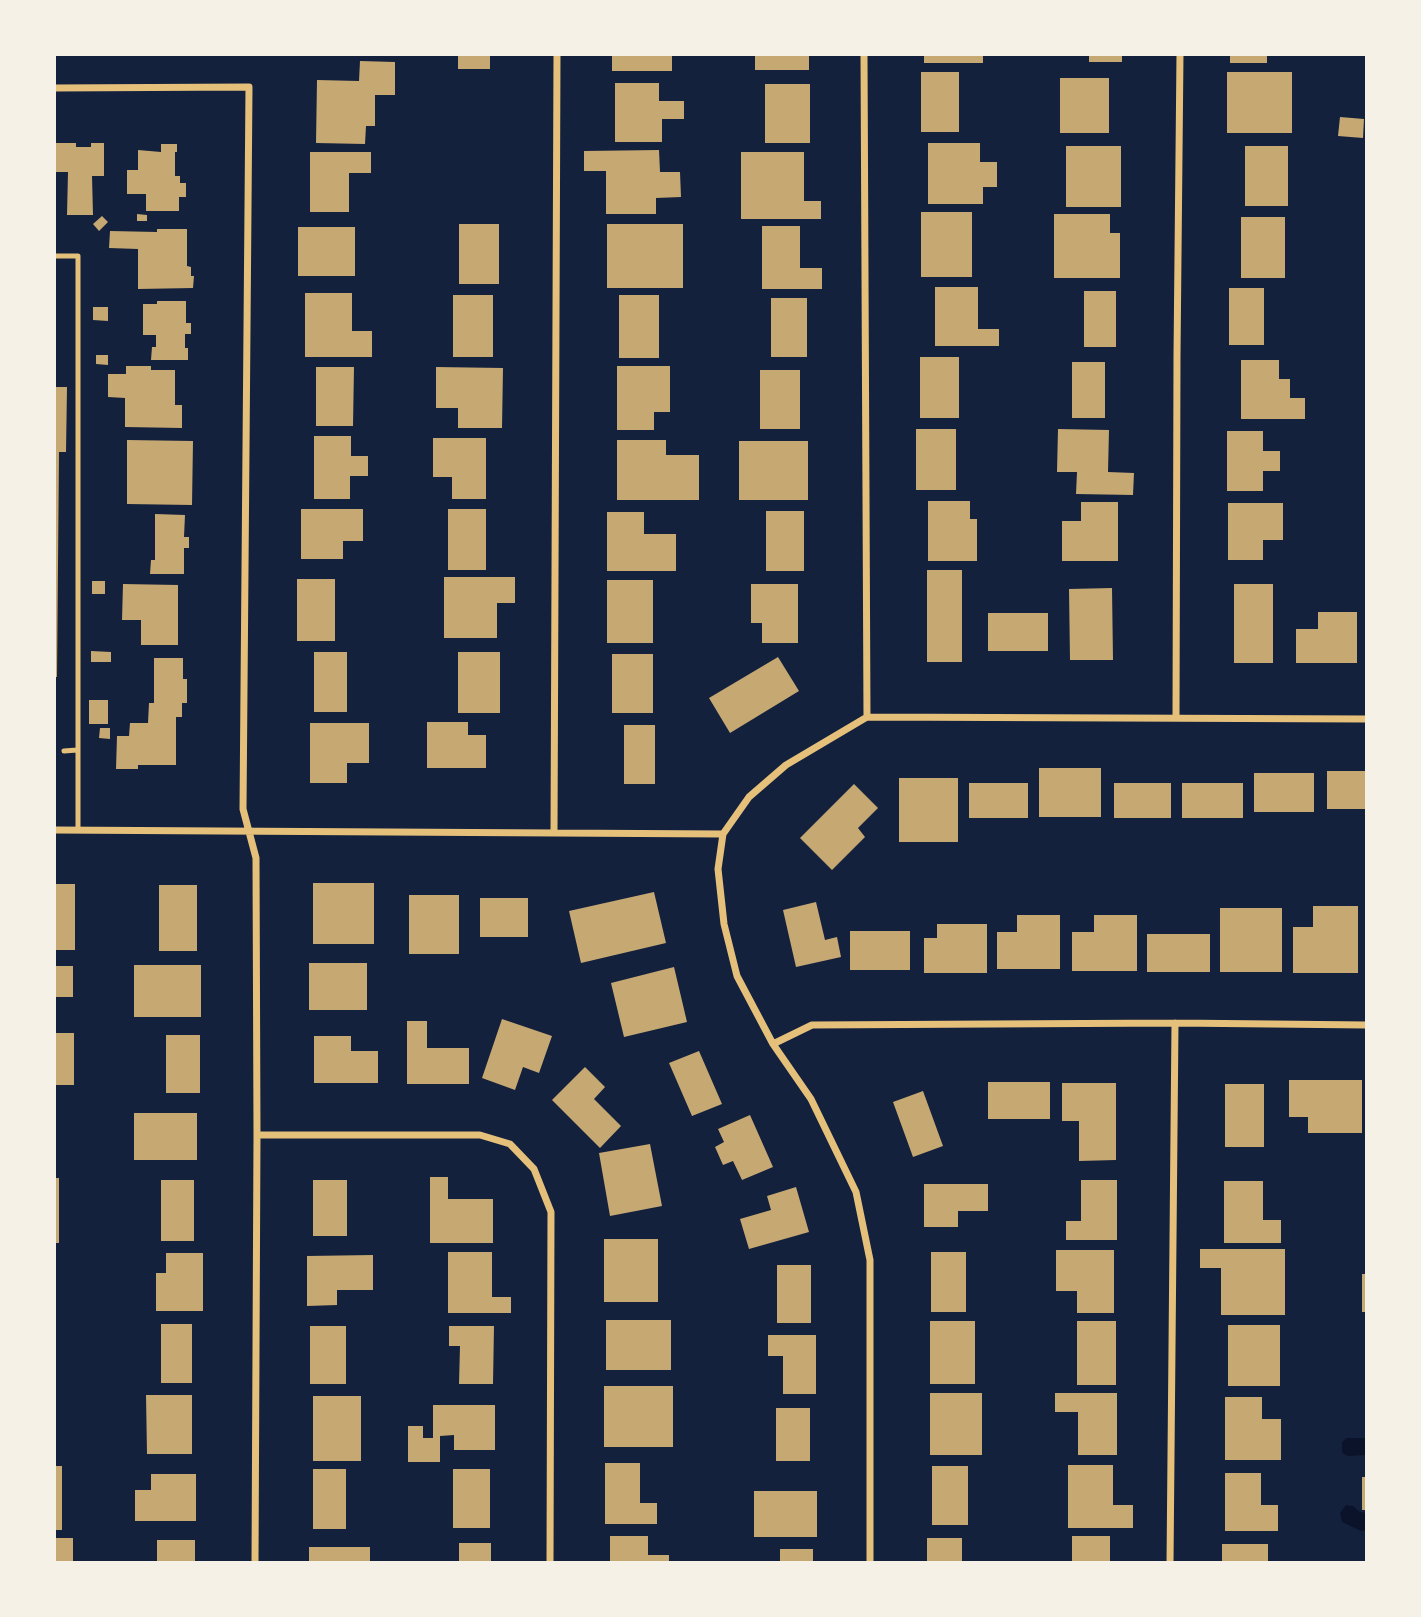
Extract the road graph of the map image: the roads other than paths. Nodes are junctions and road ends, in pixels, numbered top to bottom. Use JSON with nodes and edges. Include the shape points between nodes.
{"nodes":[{"id":1,"x":557,"y":54,"type":"edge"},
{"id":2,"x":864,"y":54,"type":"edge"},
{"id":3,"x":1180,"y":54,"type":"edge"},
{"id":4,"x":54,"y":88,"type":"edge"},
{"id":5,"x":54,"y":257,"type":"edge"},
{"id":6,"x":867,"y":716,"type":"junction"},
{"id":7,"x":1176,"y":717,"type":"junction"},
{"id":8,"x":1367,"y":719,"type":"edge"},
{"id":9,"x":77,"y":750,"type":"junction"},
{"id":10,"x":64,"y":751,"type":"dead end"},
{"id":11,"x":54,"y":830,"type":"edge"},
{"id":12,"x":78,"y":830,"type":"junction"},
{"id":13,"x":249,"y":830,"type":"junction"},
{"id":14,"x":554,"y":832,"type":"junction"},
{"id":15,"x":723,"y":834,"type":"junction"},
{"id":16,"x":1175,"y":1023,"type":"junction"},
{"id":17,"x":1367,"y":1025,"type":"edge"},
{"id":18,"x":773,"y":1044,"type":"junction"},
{"id":19,"x":257,"y":1135,"type":"junction"},
{"id":20,"x":255,"y":1563,"type":"edge"},
{"id":21,"x":550,"y":1563,"type":"edge"},
{"id":22,"x":870,"y":1563,"type":"edge"},
{"id":23,"x":1170,"y":1563,"type":"edge"}],
"edges":[{"from":1,"to":14,"type":"street"},
{"from":2,"to":6,"type":"street"},
{"from":3,"to":7,"type":"street"},
{"from":4,"to":13,"type":"street","via":[[249,87],[243,809]]},
{"from":5,"to":9,"type":"lane","via":[[78,256]]},
{"from":6,"to":7,"type":"street"},
{"from":6,"to":15,"type":"street","via":[[786,765],[749,797]]},
{"from":7,"to":8,"type":"street"},
{"from":9,"to":10,"type":"lane"},
{"from":9,"to":12,"type":"lane"},
{"from":11,"to":12,"type":"street"},
{"from":12,"to":13,"type":"street"},
{"from":13,"to":14,"type":"street"},
{"from":13,"to":19,"type":"street","via":[[256,858]]},
{"from":14,"to":15,"type":"street"},
{"from":15,"to":18,"type":"street","via":[[718,869],[724,924],[737,976]]},
{"from":16,"to":17,"type":"street"},
{"from":16,"to":18,"type":"street","via":[[812,1025]]},
{"from":16,"to":23,"type":"street"},
{"from":18,"to":22,"type":"street","via":[[811,1100],[856,1192],[870,1260]]},
{"from":19,"to":20,"type":"street"},
{"from":19,"to":21,"type":"street","via":[[480,1135],[510,1144],[534,1169],[551,1212]]}]}
